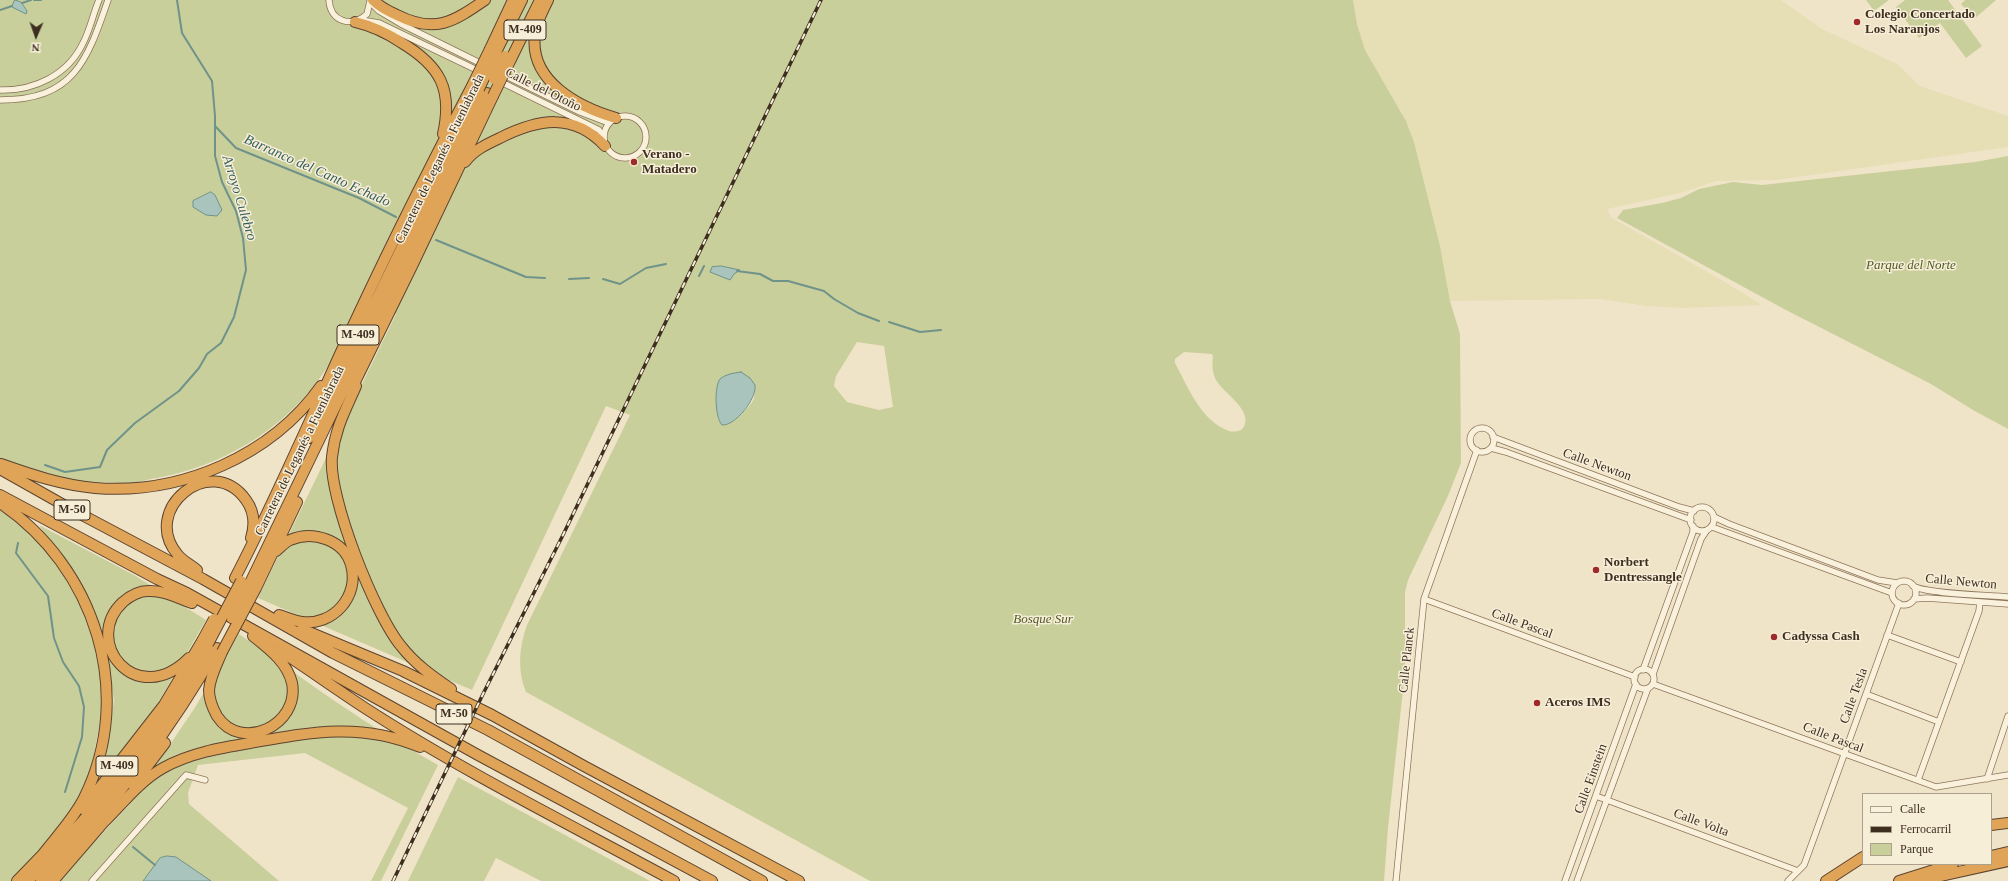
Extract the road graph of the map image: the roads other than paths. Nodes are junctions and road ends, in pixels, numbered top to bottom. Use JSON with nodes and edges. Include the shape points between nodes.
{"nodes":[{"id":1,"x":99,"y":0,"type":"edge"},
{"id":2,"x":108,"y":0,"type":"edge"},
{"id":3,"x":329,"y":0,"type":"edge"},
{"id":4,"x":485,"y":0,"type":"edge"},
{"id":5,"x":513,"y":0,"type":"edge"},
{"id":6,"x":522,"y":0,"type":"edge"},
{"id":7,"x":532,"y":0,"type":"edge"},
{"id":8,"x":540,"y":0,"type":"edge"},
{"id":9,"x":548,"y":0,"type":"edge"},
{"id":10,"x":371,"y":1,"type":"edge"},
{"id":11,"x":358,"y":21,"type":"junction"},
{"id":12,"x":500,"y":54,"type":"junction"},
{"id":13,"x":0,"y":90,"type":"edge"},
{"id":14,"x":482,"y":91,"type":"junction"},
{"id":15,"x":0,"y":100,"type":"edge"},
{"id":16,"x":613,"y":120,"type":"junction"},
{"id":17,"x":604,"y":142,"type":"junction"},
{"id":18,"x":437,"y":153,"type":"junction"},
{"id":19,"x":412,"y":266,"type":"junction"},
{"id":20,"x":379,"y":334,"type":"junction"},
{"id":21,"x":341,"y":353,"type":"junction"},
{"id":22,"x":1493,"y":437,"type":"junction"},
{"id":23,"x":1491,"y":448,"type":"junction"},
{"id":24,"x":1477,"y":450,"type":"junction"},
{"id":25,"x":0,"y":464,"type":"edge"},
{"id":26,"x":0,"y":469,"type":"edge"},
{"id":27,"x":0,"y":495,"type":"edge"},
{"id":28,"x":0,"y":503,"type":"edge"},
{"id":29,"x":1694,"y":511,"type":"junction"},
{"id":30,"x":1714,"y":517,"type":"junction"},
{"id":31,"x":1690,"y":520,"type":"junction"},
{"id":32,"x":1693,"y":526,"type":"junction"},
{"id":33,"x":1709,"y":529,"type":"junction"},
{"id":34,"x":146,"y":548,"type":"junction"},
{"id":35,"x":273,"y":554,"type":"junction"},
{"id":36,"x":206,"y":576,"type":"junction"},
{"id":37,"x":157,"y":579,"type":"junction"},
{"id":38,"x":245,"y":583,"type":"junction"},
{"id":39,"x":1897,"y":583,"type":"junction"},
{"id":40,"x":1913,"y":586,"type":"junction"},
{"id":41,"x":1892,"y":593,"type":"junction"},
{"id":42,"x":2008,"y":597,"type":"edge"},
{"id":43,"x":1424,"y":599,"type":"junction"},
{"id":44,"x":1914,"y":599,"type":"junction"},
{"id":45,"x":1980,"y":602,"type":"junction"},
{"id":46,"x":192,"y":603,"type":"junction"},
{"id":47,"x":1899,"y":603,"type":"junction"},
{"id":48,"x":2008,"y":604,"type":"edge"},
{"id":49,"x":278,"y":615,"type":"junction"},
{"id":50,"x":1887,"y":635,"type":"junction"},
{"id":51,"x":253,"y":636,"type":"junction"},
{"id":52,"x":212,"y":646,"type":"junction"},
{"id":53,"x":1961,"y":662,"type":"junction"},
{"id":54,"x":1643,"y":670,"type":"junction"},
{"id":55,"x":1653,"y":674,"type":"junction"},
{"id":56,"x":1635,"y":677,"type":"junction"},
{"id":57,"x":1636,"y":684,"type":"junction"},
{"id":58,"x":1653,"y":684,"type":"junction"},
{"id":59,"x":1648,"y":688,"type":"junction"},
{"id":60,"x":1866,"y":694,"type":"junction"},
{"id":61,"x":492,"y":715,"type":"junction"},
{"id":62,"x":2008,"y":716,"type":"edge"},
{"id":63,"x":1939,"y":722,"type":"junction"},
{"id":64,"x":1845,"y":753,"type":"junction"},
{"id":65,"x":473,"y":772,"type":"junction"},
{"id":66,"x":2008,"y":775,"type":"edge"},
{"id":67,"x":1987,"y":779,"type":"junction"},
{"id":68,"x":206,"y":780,"type":"dead end"},
{"id":69,"x":1918,"y":780,"type":"junction"},
{"id":70,"x":1596,"y":796,"type":"junction"},
{"id":71,"x":1606,"y":800,"type":"junction"},
{"id":72,"x":105,"y":822,"type":"junction"},
{"id":73,"x":2008,"y":823,"type":"edge"},
{"id":74,"x":1992,"y":825,"type":"edge"},
{"id":75,"x":2008,"y":852,"type":"edge"},
{"id":76,"x":43,"y":854,"type":"junction"},
{"id":77,"x":1992,"y":856,"type":"edge"},
{"id":78,"x":1862,"y":858,"type":"edge"},
{"id":79,"x":2008,"y":861,"type":"edge"},
{"id":80,"x":1950,"y":865,"type":"edge"},
{"id":81,"x":1990,"y":865,"type":"edge"},
{"id":82,"x":1992,"y":865,"type":"edge"},
{"id":83,"x":1798,"y":870,"type":"junction"},
{"id":84,"x":17,"y":881,"type":"edge"},
{"id":85,"x":28,"y":881,"type":"edge"},
{"id":86,"x":40,"y":881,"type":"edge"},
{"id":87,"x":53,"y":881,"type":"edge"},
{"id":88,"x":92,"y":881,"type":"edge"},
{"id":89,"x":674,"y":881,"type":"edge"},
{"id":90,"x":712,"y":881,"type":"edge"},
{"id":91,"x":762,"y":881,"type":"edge"},
{"id":92,"x":799,"y":881,"type":"edge"},
{"id":93,"x":1396,"y":881,"type":"edge"},
{"id":94,"x":1565,"y":881,"type":"edge"},
{"id":95,"x":1577,"y":881,"type":"edge"},
{"id":96,"x":1788,"y":881,"type":"edge"},
{"id":97,"x":1826,"y":881,"type":"edge"},
{"id":98,"x":1899,"y":881,"type":"edge"},
{"id":99,"x":1918,"y":881,"type":"edge"}],
"edges":[{"from":1,"to":13,"type":"street","via":[[82,45],[67,66],[26,89]]},
{"from":2,"to":15,"type":"street","via":[[94,43],[74,73],[43,94],[30,98]]},
{"from":3,"to":11,"type":"street","name":"Calle del Otoño","via":[[335,16],[342,21]]},
{"from":4,"to":10,"type":"highway","via":[[450,22],[426,25],[402,18]]},
{"from":5,"to":12,"type":"highway","number":"M-409"},
{"from":6,"to":12,"type":"highway","number":"M-409"},
{"from":7,"to":12,"type":"highway","name":"Carretera de Leganés a Fuenlabrada","number":"M-409"},
{"from":8,"to":12,"type":"highway","number":"M-409"},
{"from":9,"to":16,"type":"highway","number":"M-409","via":[[535,34],[539,65],[546,77],[570,98]]},
{"from":10,"to":11,"type":"street","via":[[367,14]]},
{"from":10,"to":16,"type":"street","name":"Calle del Otoño","via":[[379,11],[401,24],[580,112]]},
{"from":11,"to":17,"type":"street","name":"Calle del Otoño","via":[[370,20],[396,31],[576,118],[599,130]]},
{"from":11,"to":18,"type":"highway","number":"M-409","via":[[393,37],[422,55],[435,70],[443,87],[446,102],[446,118]]},
{"from":12,"to":14,"type":"highway","name":"Carretera de Leganés a Fuenlabrada","number":"M-409","bridge":true},
{"from":12,"to":14,"type":"highway","number":"M-409","bridge":true},
{"from":14,"to":18,"type":"highway","number":"M-409"},
{"from":14,"to":19,"type":"highway","number":"M-409"},
{"from":14,"to":38,"type":"highway","name":"Carretera de Leganés a Fuenlabrada","number":"M-409"},
{"from":16,"to":17,"type":"street","via":[[605,129]]},
{"from":16,"to":17,"type":"street","via":[[628,116],[644,126],[647,139],[644,148],[637,156],[628,159],[615,157]]},
{"from":17,"to":19,"type":"highway","number":"M-409","via":[[574,125],[546,122],[514,131],[481,147],[466,161]]},
{"from":18,"to":21,"type":"highway","number":"M-409"},
{"from":19,"to":20,"type":"highway","number":"M-409"},
{"from":20,"to":35,"type":"highway","number":"M-409","via":[[331,429]]},
{"from":20,"to":61,"type":"highway","via":[[336,430],[332,459],[335,487],[343,518],[369,591],[384,622],[400,646],[424,671]]},
{"from":21,"to":25,"type":"highway","via":[[313,398],[285,425],[243,455],[194,476],[142,487],[95,488],[51,480]]},
{"from":21,"to":38,"type":"highway","number":"M-409","via":[[270,508]]},
{"from":22,"to":23,"type":"street"},
{"from":22,"to":24,"type":"street","via":[[1486,428],[1474,431],[1470,441]]},
{"from":22,"to":29,"type":"street","name":"Calle Newton"},
{"from":23,"to":24,"type":"street"},
{"from":23,"to":31,"type":"street","name":"Calle Newton"},
{"from":24,"to":43,"type":"street","name":"Calle Planck"},
{"from":26,"to":34,"type":"highway","number":"M-50"},
{"from":27,"to":37,"type":"highway","number":"M-50"},
{"from":28,"to":76,"type":"highway","via":[[18,515],[52,548],[71,575],[94,624],[105,667],[104,733],[92,778],[76,812]]},
{"from":29,"to":30,"type":"street","via":[[1698,508],[1707,508]]},
{"from":29,"to":31,"type":"street"},
{"from":30,"to":33,"type":"street"},
{"from":30,"to":39,"type":"street","via":[[1878,580]]},
{"from":31,"to":32,"type":"street"},
{"from":32,"to":33,"type":"street","via":[[1698,530]]},
{"from":32,"to":54,"type":"street"},
{"from":33,"to":41,"type":"street"},
{"from":33,"to":55,"type":"street","via":[[1701,539]]},
{"from":34,"to":36,"type":"highway"},
{"from":34,"to":91,"type":"highway","number":"M-50","via":[[333,653],[488,730]]},
{"from":35,"to":38,"type":"highway","number":"M-409"},
{"from":35,"to":49,"type":"highway","via":[[289,540],[312,536],[327,539],[340,548],[351,564],[353,581],[349,597],[338,612],[319,622],[302,622]]},
{"from":36,"to":38,"type":"highway","via":[[177,554],[169,537],[168,519],[171,508],[182,493],[195,485],[214,482],[226,484],[237,490],[253,514],[254,526]]},
{"from":36,"to":49,"type":"highway"},
{"from":37,"to":46,"type":"highway"},
{"from":37,"to":90,"type":"highway","number":"M-50","via":[[268,637],[478,755]]},
{"from":38,"to":52,"type":"highway","name":"Carretera de Leganés a Fuenlabrada","number":"M-409","bridge":true},
{"from":38,"to":52,"type":"highway","number":"M-409","bridge":true},
{"from":39,"to":40,"type":"street","via":[[1906,581]]},
{"from":39,"to":41,"type":"street"},
{"from":40,"to":42,"type":"street","name":"Calle Newton","via":[[1935,591]]},
{"from":40,"to":44,"type":"street","via":[[1916,593]]},
{"from":41,"to":47,"type":"street"},
{"from":43,"to":56,"type":"street","name":"Calle Pascal"},
{"from":43,"to":93,"type":"street","name":"Calle Planck"},
{"from":44,"to":45,"type":"street","name":"Calle Newton"},
{"from":44,"to":47,"type":"street","via":[[1909,603]]},
{"from":45,"to":48,"type":"street","name":"Calle Newton"},
{"from":45,"to":53,"type":"street"},
{"from":46,"to":51,"type":"highway"},
{"from":46,"to":52,"type":"highway","via":[[155,591],[135,594],[120,604],[112,617],[108,629],[113,654],[123,667],[134,674],[153,678],[169,674]]},
{"from":47,"to":50,"type":"street","name":"Calle Tesla"},
{"from":49,"to":61,"type":"highway","via":[[298,627],[403,672]]},
{"from":50,"to":53,"type":"street"},
{"from":50,"to":60,"type":"street","name":"Calle Tesla"},
{"from":51,"to":52,"type":"highway","via":[[280,660],[292,683],[289,707],[282,718],[272,727],[259,733],[244,734],[230,728],[221,722],[212,708],[209,689]]},
{"from":51,"to":65,"type":"highway","via":[[277,648],[365,708]]},
{"from":52,"to":72,"type":"highway","number":"M-409","via":[[171,735]]},
{"from":52,"to":76,"type":"highway","number":"M-409","via":[[78,815]]},
{"from":52,"to":85,"type":"highway","name":"Carretera de Leganés a Fuenlabrada","number":"M-409","via":[[152,734],[56,851]]},
{"from":52,"to":86,"type":"highway","name":"Carretera de Leganés a Fuenlabrada","number":"M-409","via":[[178,714],[124,785]]},
{"from":53,"to":63,"type":"street"},
{"from":54,"to":55,"type":"street"},
{"from":54,"to":56,"type":"street"},
{"from":55,"to":58,"type":"street"},
{"from":56,"to":57,"type":"street"},
{"from":57,"to":59,"type":"street","via":[[1641,688]]},
{"from":57,"to":70,"type":"street","name":"Calle Einstein"},
{"from":58,"to":59,"type":"street"},
{"from":58,"to":64,"type":"street","name":"Calle Pascal"},
{"from":59,"to":71,"type":"street","name":"Calle Einstein"},
{"from":60,"to":63,"type":"street"},
{"from":60,"to":64,"type":"street","name":"Calle Tesla"},
{"from":61,"to":92,"type":"highway"},
{"from":62,"to":67,"type":"street"},
{"from":63,"to":69,"type":"street"},
{"from":64,"to":69,"type":"street","name":"Calle Pascal"},
{"from":64,"to":83,"type":"street","name":"Calle Tesla","via":[[1807,857]]},
{"from":65,"to":72,"type":"highway","via":[[399,738],[348,730],[317,732],[185,757],[146,780]]},
{"from":65,"to":89,"type":"highway"},
{"from":66,"to":67,"type":"street","name":"Calle Pascal"},
{"from":67,"to":69,"type":"street","name":"Calle Pascal","via":[[1936,787]]},
{"from":68,"to":88,"type":"street","via":[[186,775]]},
{"from":70,"to":71,"type":"street","name":"Calle Volta"},
{"from":70,"to":94,"type":"street","name":"Calle Einstein"},
{"from":71,"to":83,"type":"street","name":"Calle Volta"},
{"from":71,"to":95,"type":"street","name":"Calle Einstein"},
{"from":72,"to":87,"type":"highway","number":"M-409"},
{"from":73,"to":74,"type":"highway"},
{"from":75,"to":77,"type":"highway"},
{"from":76,"to":84,"type":"highway","number":"M-409"},
{"from":78,"to":97,"type":"highway"},
{"from":79,"to":82,"type":"highway"},
{"from":80,"to":98,"type":"highway"},
{"from":81,"to":99,"type":"highway"},
{"from":83,"to":96,"type":"street","name":"Calle Tesla"}]}
